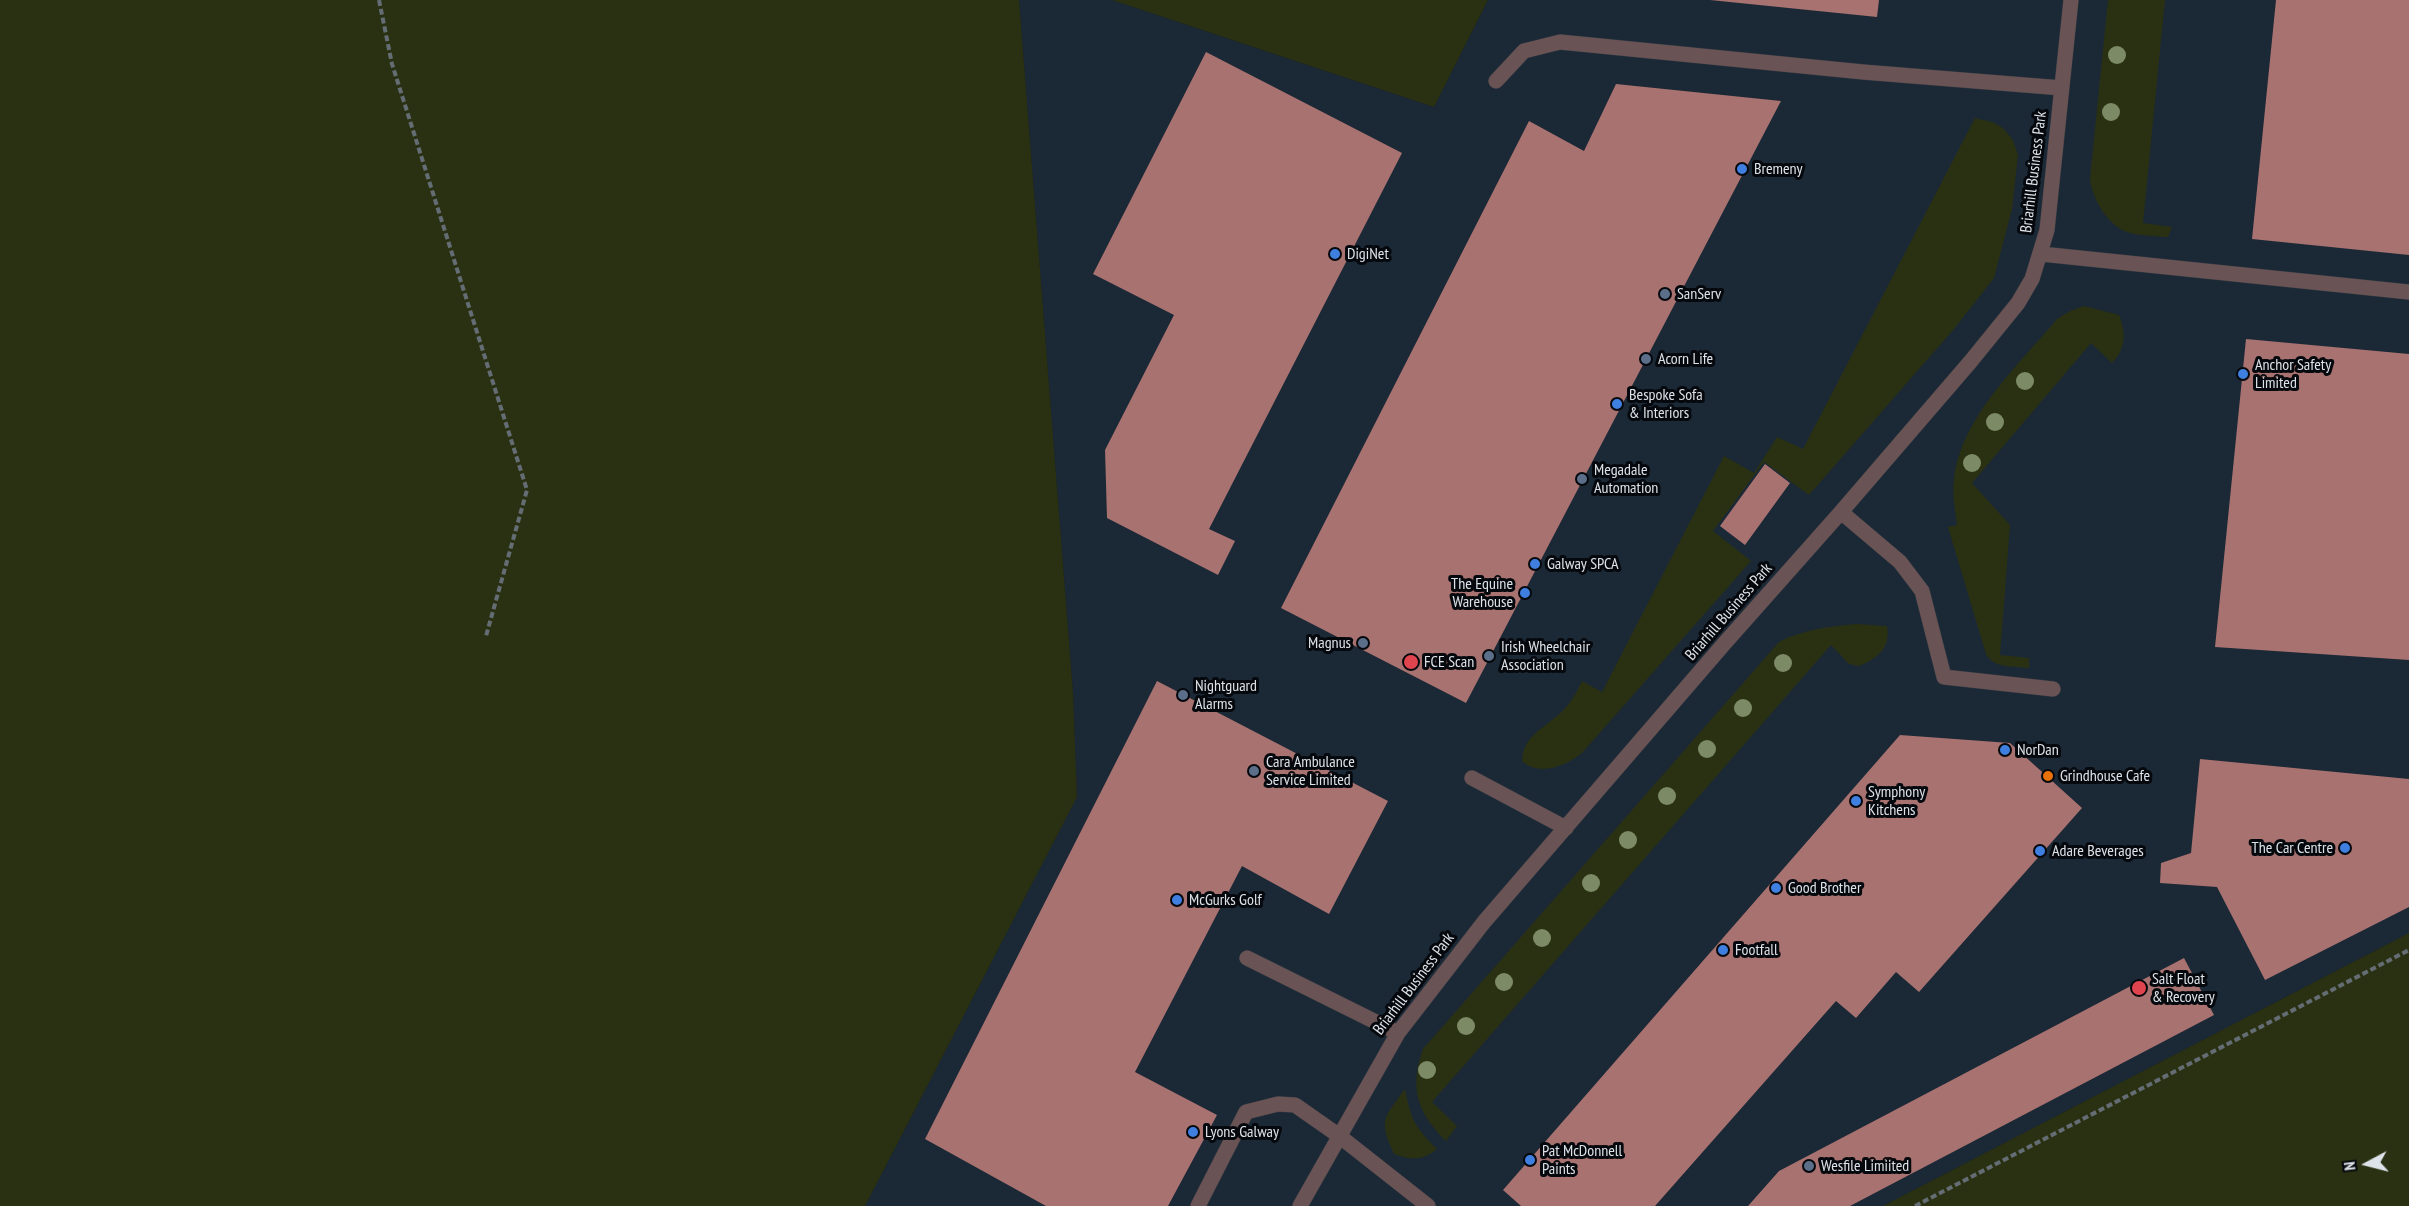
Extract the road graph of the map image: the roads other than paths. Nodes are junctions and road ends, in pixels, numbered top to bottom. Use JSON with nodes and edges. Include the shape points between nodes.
{"nodes":[{"id":1,"x":2071,"y":0,"type":"edge"},
{"id":2,"x":1496,"y":81,"type":"dead end"},
{"id":3,"x":2062,"y":88,"type":"junction"},
{"id":4,"x":2041,"y":254,"type":"junction"},
{"id":5,"x":2409,"y":292,"type":"edge"},
{"id":6,"x":1841,"y":512,"type":"junction"},
{"id":7,"x":2053,"y":689,"type":"dead end"},
{"id":8,"x":1472,"y":778,"type":"dead end"},
{"id":9,"x":1566,"y":828,"type":"junction"},
{"id":10,"x":1247,"y":958,"type":"dead end"},
{"id":11,"x":1398,"y":1032,"type":"junction"},
{"id":12,"x":1338,"y":1135,"type":"junction"},
{"id":13,"x":1198,"y":1206,"type":"edge"},
{"id":14,"x":1300,"y":1206,"type":"edge"},
{"id":15,"x":1428,"y":1206,"type":"edge"}],
"edges":[{"from":1,"to":3,"type":"street","name":"Briarhill Business Park"},
{"from":2,"to":3,"type":"street","via":[[1524,51],[1560,42]]},
{"from":3,"to":4,"type":"street","name":"Briarhill Business Park","via":[[2047,231]]},
{"from":4,"to":5,"type":"street"},
{"from":4,"to":6,"type":"street","name":"Briarhill Business Park","via":[[2018,303]]},
{"from":6,"to":7,"type":"street","via":[[1900,562],[1922,591],[1944,678]]},
{"from":6,"to":9,"type":"street","name":"Briarhill Business Park"},
{"from":8,"to":9,"type":"street"},
{"from":9,"to":11,"type":"street","name":"Briarhill Business Park","via":[[1484,922]]},
{"from":10,"to":11,"type":"street"},
{"from":11,"to":12,"type":"street","name":"Briarhill Business Park"},
{"from":12,"to":13,"type":"street","via":[[1295,1105],[1278,1104],[1246,1112]]},
{"from":12,"to":14,"type":"street","name":"Briarhill Business Park"},
{"from":12,"to":15,"type":"street"}]}
